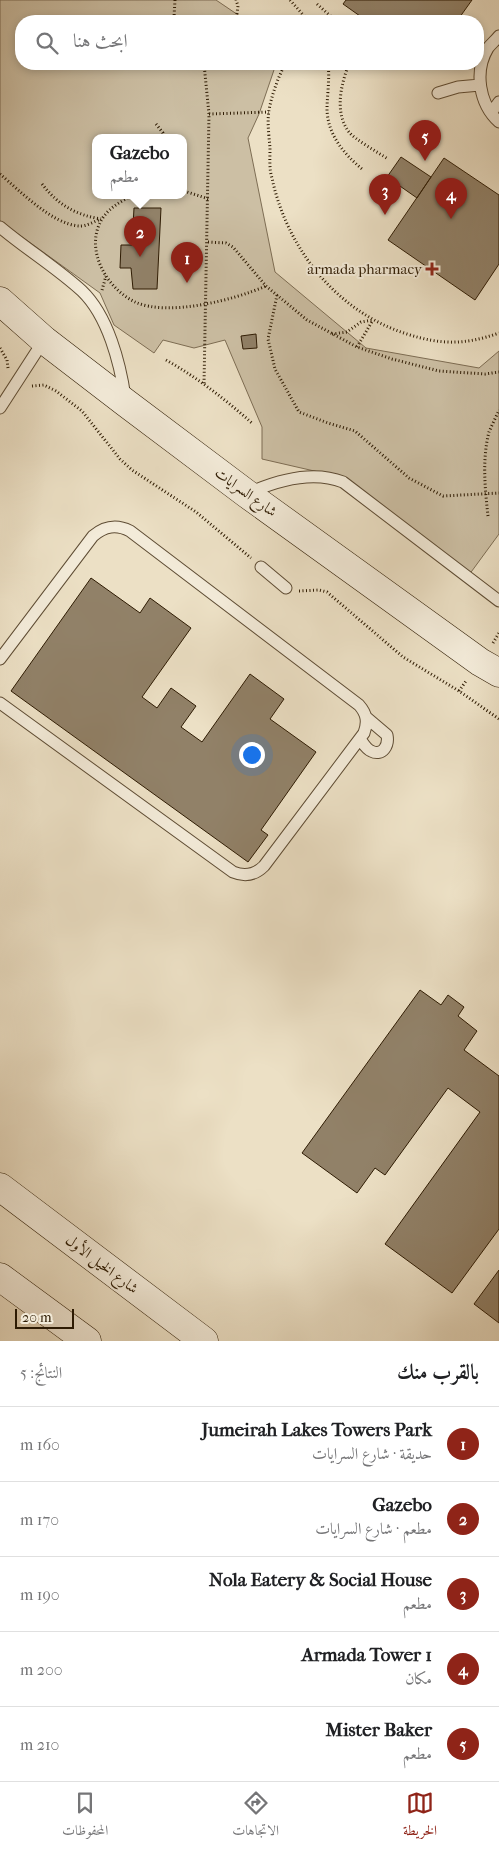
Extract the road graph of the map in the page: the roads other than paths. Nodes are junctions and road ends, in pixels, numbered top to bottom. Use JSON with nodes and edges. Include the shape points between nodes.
{"nodes":[{"id":1,"x":499,"y":36,"type":"edge"},
{"id":2,"x":484,"y":59,"type":"edge"},
{"id":3,"x":481,"y":70,"type":"edge"},
{"id":4,"x":480,"y":85,"type":"junction"},
{"id":5,"x":438,"y":93,"type":"dead end"},
{"id":6,"x":499,"y":102,"type":"edge"},
{"id":7,"x":491,"y":113,"type":"junction"},
{"id":8,"x":499,"y":122,"type":"edge"},
{"id":9,"x":0,"y":227,"type":"edge"},
{"id":10,"x":0,"y":301,"type":"edge"},
{"id":11,"x":44,"y":340,"type":"junction"},
{"id":12,"x":126,"y":403,"type":"junction"},
{"id":13,"x":0,"y":408,"type":"edge"},
{"id":14,"x":247,"y":494,"type":"junction"},
{"id":15,"x":261,"y":567,"type":"road end"},
{"id":16,"x":286,"y":588,"type":"road end"},
{"id":17,"x":499,"y":600,"type":"edge"},
{"id":18,"x":0,"y":659,"type":"edge"},
{"id":19,"x":499,"y":674,"type":"edge"},
{"id":20,"x":0,"y":703,"type":"edge"},
{"id":21,"x":367,"y":718,"type":"junction"},
{"id":22,"x":360,"y":739,"type":"junction"},
{"id":23,"x":0,"y":1187,"type":"edge"},
{"id":24,"x":0,"y":1278,"type":"edge"},
{"id":25,"x":87,"y":1341,"type":"edge"},
{"id":26,"x":204,"y":1341,"type":"edge"}],
"edges":[{"from":1,"to":2,"type":"lane"},
{"from":3,"to":4,"type":"lane"},
{"from":4,"to":5,"type":"lane"},
{"from":4,"to":7,"type":"lane"},
{"from":6,"to":7,"type":"lane"},
{"from":7,"to":8,"type":"lane"},
{"from":9,"to":12,"type":"lane","via":[[83,292],[98,312],[116,356]]},
{"from":10,"to":11,"type":"main road","name":"شارع السرايات"},
{"from":11,"to":12,"type":"main road","name":"شارع السرايات"},
{"from":11,"to":13,"type":"lane"},
{"from":12,"to":14,"type":"main road","name":"شارع السرايات"},
{"from":14,"to":17,"type":"lane","via":[[300,477],[330,477],[343,482]]},
{"from":14,"to":19,"type":"main road","name":"شارع السرايات"},
{"from":15,"to":16,"type":"lane"},
{"from":18,"to":21,"type":"lane","via":[[93,536],[107,528],[122,527],[360,705]]},
{"from":20,"to":22,"type":"lane","via":[[239,875],[253,874],[264,866]]},
{"from":21,"to":22,"type":"lane","via":[[367,726]]},
{"from":21,"to":22,"type":"lane","via":[[387,735],[387,747],[378,753],[372,752]]},
{"from":23,"to":26,"type":"main road","name":"شارع الخيل الأول"},
{"from":24,"to":25,"type":"main road"}]}
